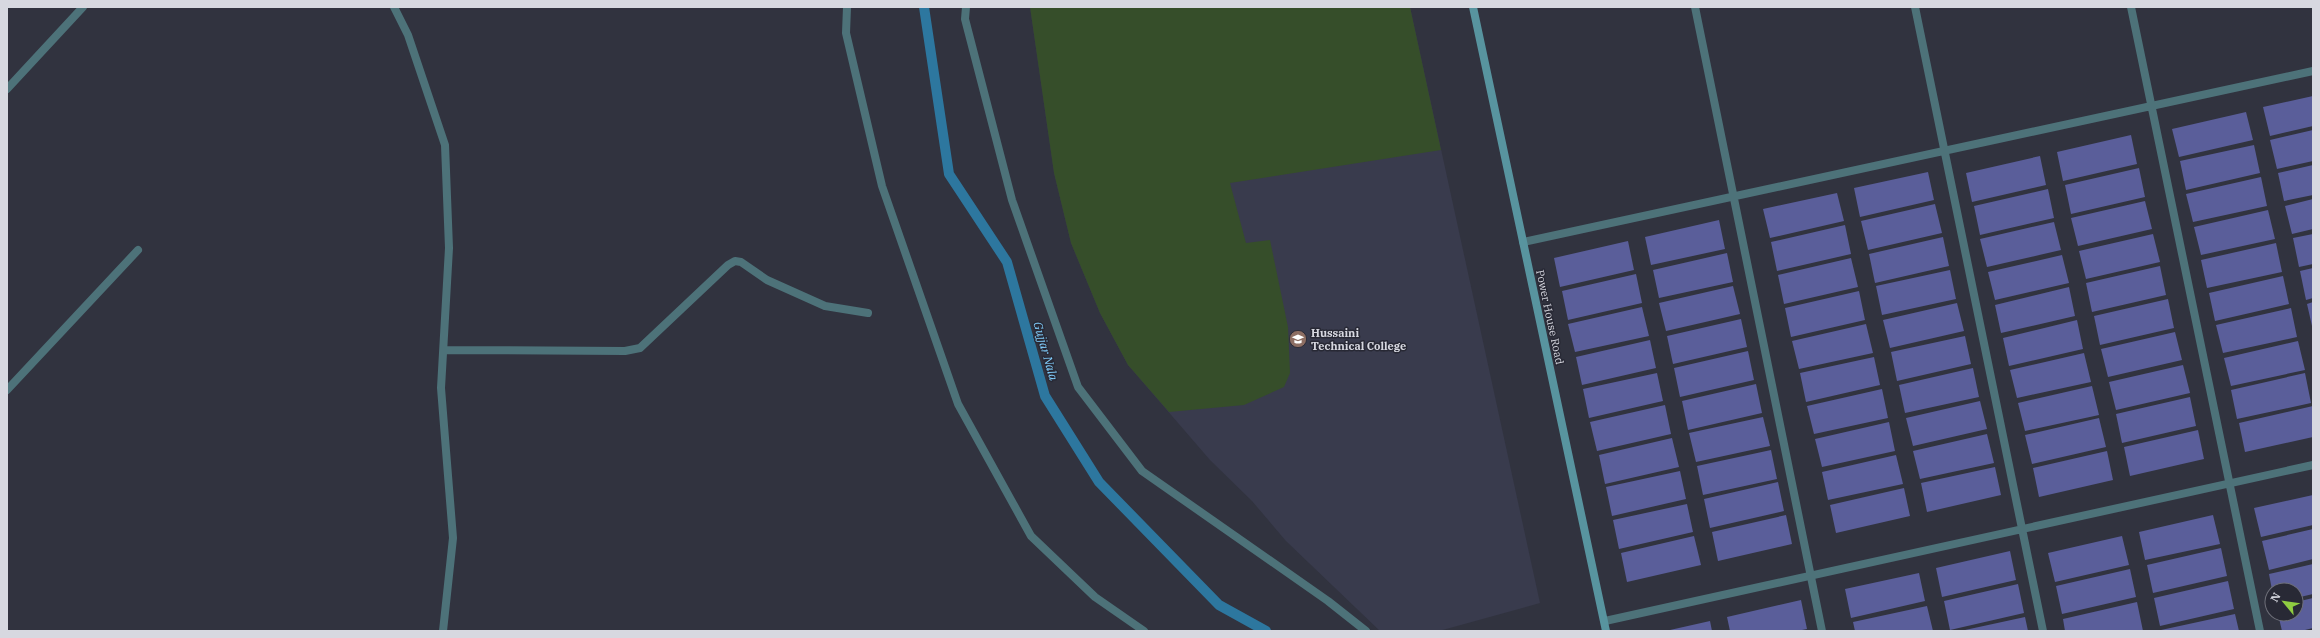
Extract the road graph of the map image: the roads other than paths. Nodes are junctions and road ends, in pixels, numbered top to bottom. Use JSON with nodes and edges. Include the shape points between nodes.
{"nodes":[{"id":1,"x":83,"y":7,"type":"edge"},
{"id":2,"x":394,"y":7,"type":"edge"},
{"id":3,"x":847,"y":7,"type":"edge"},
{"id":4,"x":966,"y":7,"type":"edge"},
{"id":5,"x":1473,"y":7,"type":"edge"},
{"id":6,"x":1695,"y":7,"type":"edge"},
{"id":7,"x":1915,"y":7,"type":"edge"},
{"id":8,"x":2131,"y":7,"type":"edge"},
{"id":9,"x":2313,"y":71,"type":"edge"},
{"id":10,"x":7,"y":88,"type":"edge"},
{"id":11,"x":2152,"y":105,"type":"junction"},
{"id":12,"x":1946,"y":150,"type":"junction"},
{"id":13,"x":1735,"y":196,"type":"junction"},
{"id":14,"x":1523,"y":242,"type":"junction"},
{"id":15,"x":138,"y":250,"type":"dead end"},
{"id":16,"x":868,"y":313,"type":"dead end"},
{"id":17,"x":444,"y":350,"type":"junction"},
{"id":18,"x":7,"y":390,"type":"edge"},
{"id":19,"x":2313,"y":465,"type":"edge"},
{"id":20,"x":2229,"y":483,"type":"junction"},
{"id":21,"x":2022,"y":529,"type":"junction"},
{"id":22,"x":1809,"y":576,"type":"junction"},
{"id":23,"x":1604,"y":621,"type":"junction"},
{"id":24,"x":443,"y":631,"type":"edge"},
{"id":25,"x":1144,"y":631,"type":"edge"},
{"id":26,"x":1366,"y":631,"type":"edge"},
{"id":27,"x":1606,"y":631,"type":"edge"},
{"id":28,"x":1822,"y":631,"type":"edge"},
{"id":29,"x":2043,"y":631,"type":"edge"},
{"id":30,"x":2260,"y":631,"type":"edge"}],
"edges":[{"from":1,"to":10,"type":"street"},
{"from":2,"to":17,"type":"street","via":[[408,35],[445,145],[449,248]]},
{"from":3,"to":25,"type":"street","via":[[846,33],[882,186],[958,404],[1031,536],[1095,597]]},
{"from":4,"to":26,"type":"street","via":[[965,20],[1012,200],[1078,387],[1142,471],[1328,601]]},
{"from":5,"to":14,"type":"street","name":"Power House Road"},
{"from":6,"to":13,"type":"street"},
{"from":7,"to":12,"type":"street"},
{"from":8,"to":11,"type":"street"},
{"from":9,"to":11,"type":"street"},
{"from":11,"to":12,"type":"street"},
{"from":11,"to":20,"type":"street"},
{"from":12,"to":13,"type":"street"},
{"from":12,"to":21,"type":"street"},
{"from":13,"to":14,"type":"street"},
{"from":13,"to":22,"type":"street"},
{"from":14,"to":23,"type":"street","name":"Power House Road"},
{"from":15,"to":18,"type":"street"},
{"from":16,"to":17,"type":"street","via":[[825,306],[767,280],[740,262],[734,261],[640,348],[625,351]]},
{"from":17,"to":24,"type":"street","via":[[441,388],[453,538]]},
{"from":19,"to":20,"type":"street"},
{"from":20,"to":21,"type":"street"},
{"from":20,"to":30,"type":"street"},
{"from":21,"to":22,"type":"street"},
{"from":21,"to":29,"type":"street"},
{"from":22,"to":23,"type":"street"},
{"from":22,"to":28,"type":"street"},
{"from":23,"to":27,"type":"street","name":"Power House Road"}]}
